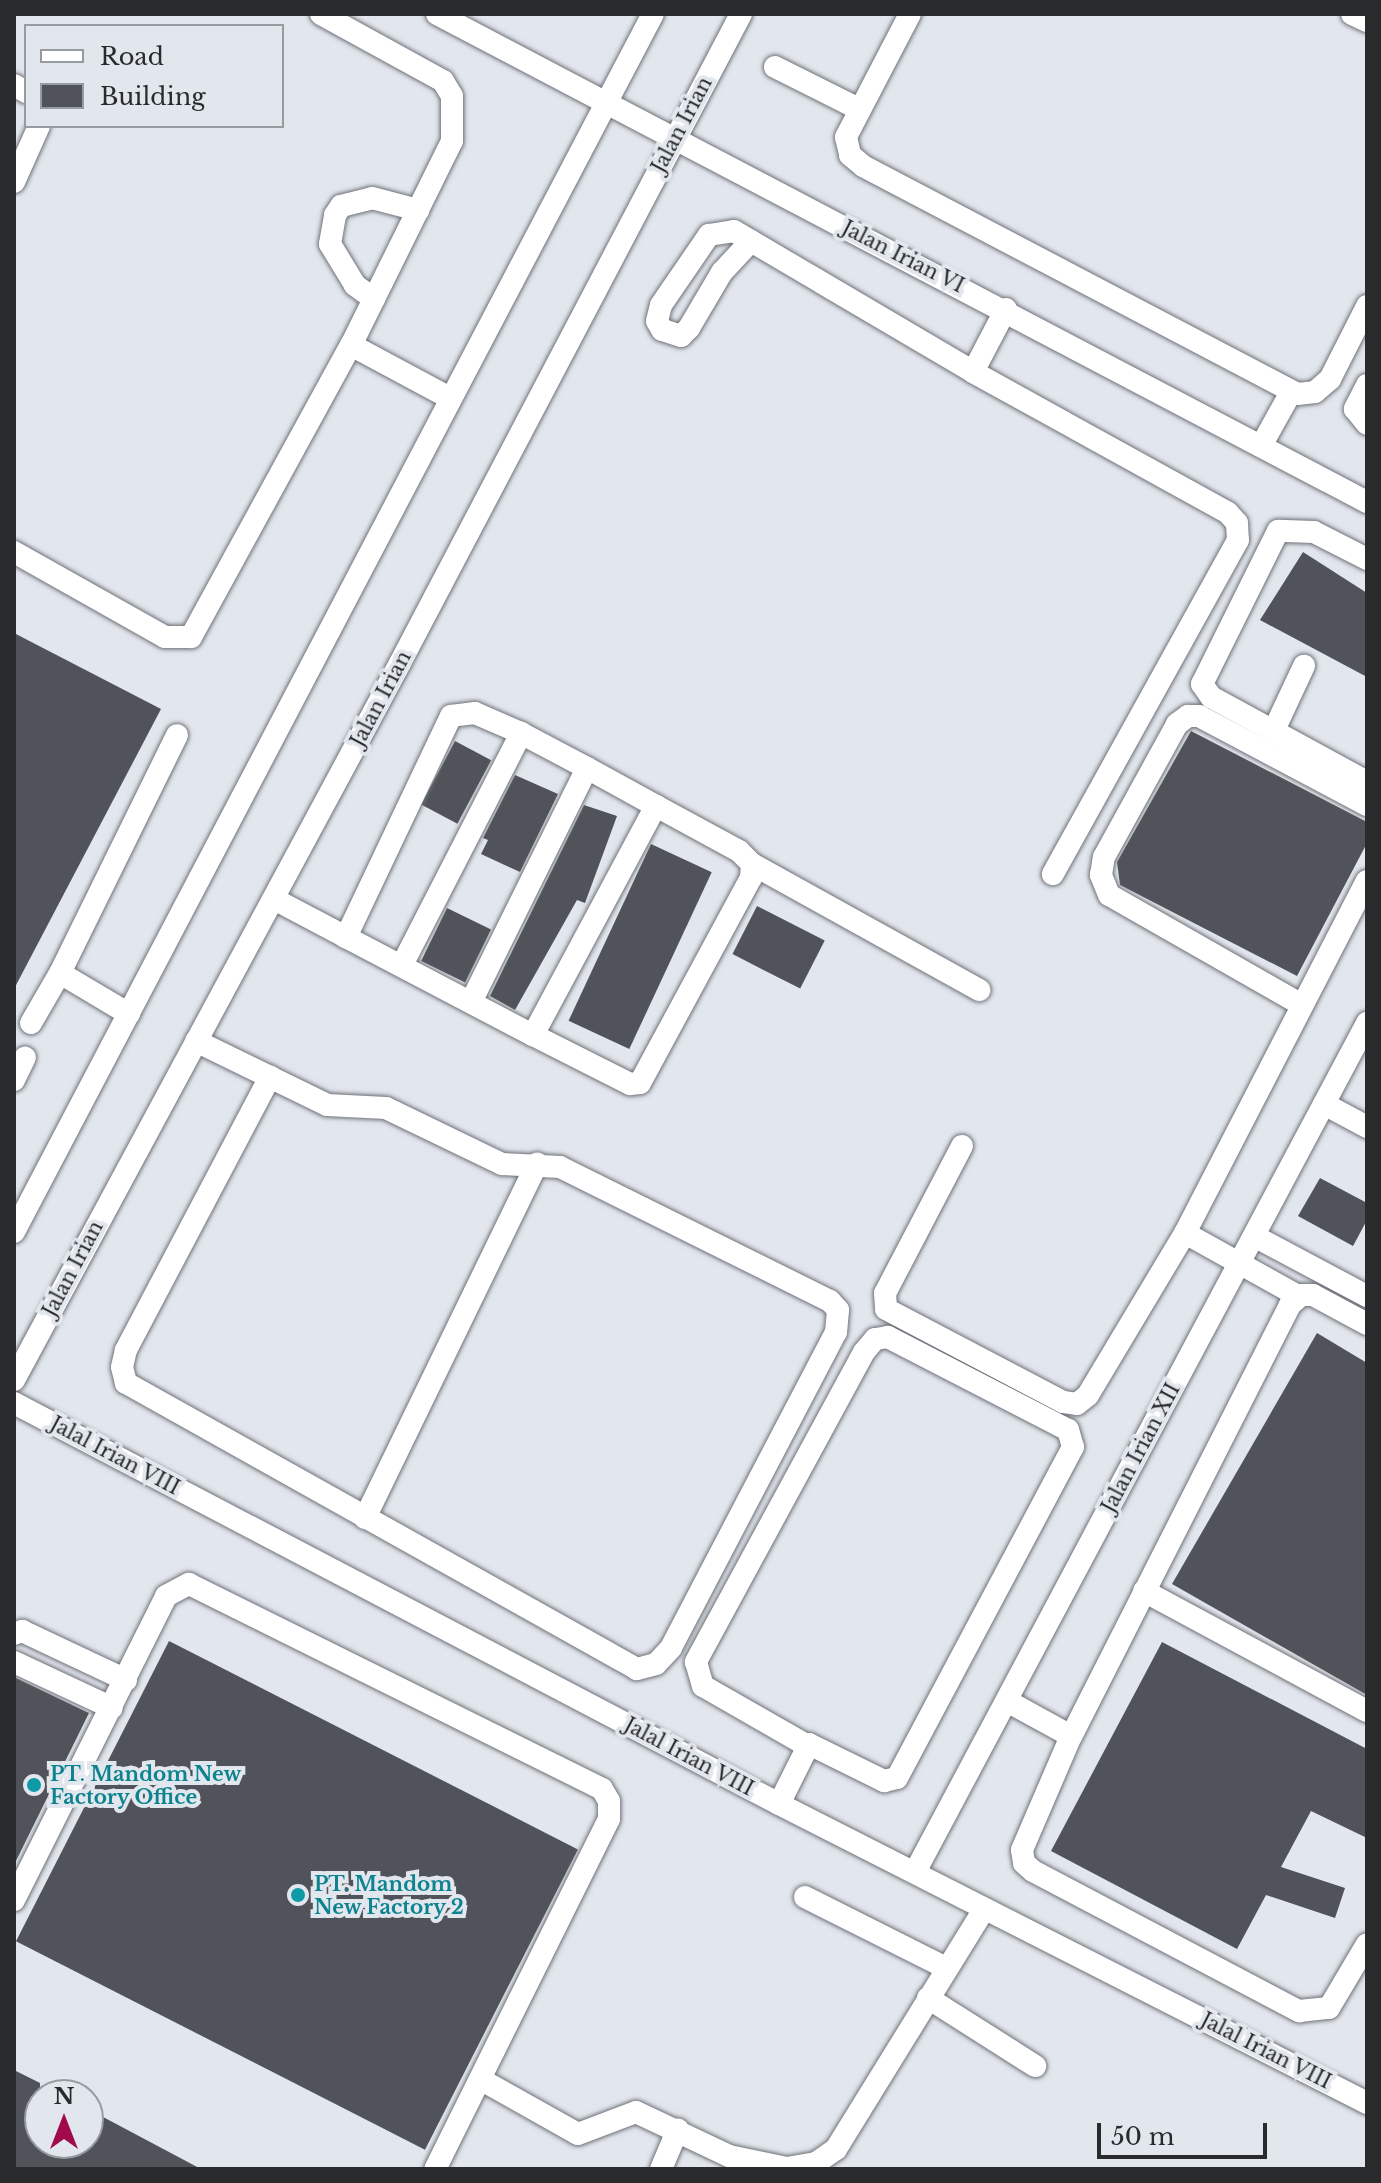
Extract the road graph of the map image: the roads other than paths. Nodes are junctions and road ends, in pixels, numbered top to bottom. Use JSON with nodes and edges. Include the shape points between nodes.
{"nodes":[{"id":1,"x":321,"y":14,"type":"edge"},
{"id":2,"x":437,"y":14,"type":"edge"},
{"id":3,"x":653,"y":14,"type":"edge"},
{"id":4,"x":741,"y":14,"type":"edge"},
{"id":5,"x":910,"y":14,"type":"edge"},
{"id":6,"x":1352,"y":14,"type":"edge"},
{"id":7,"x":1367,"y":21,"type":"edge"},
{"id":8,"x":775,"y":67,"type":"dead end"},
{"id":9,"x":605,"y":103,"type":"junction"},
{"id":10,"x":859,"y":109,"type":"junction"},
{"id":11,"x":38,"y":128,"type":"edge"},
{"id":12,"x":674,"y":141,"type":"junction"},
{"id":13,"x":14,"y":182,"type":"edge"},
{"id":14,"x":418,"y":210,"type":"junction"},
{"id":15,"x":751,"y":241,"type":"junction"},
{"id":16,"x":374,"y":299,"type":"junction"},
{"id":17,"x":1367,"y":306,"type":"edge"},
{"id":18,"x":1006,"y":309,"type":"junction"},
{"id":19,"x":351,"y":345,"type":"junction"},
{"id":20,"x":973,"y":372,"type":"junction"},
{"id":21,"x":1367,"y":385,"type":"edge"},
{"id":22,"x":1291,"y":392,"type":"junction"},
{"id":23,"x":448,"y":397,"type":"junction"},
{"id":24,"x":1367,"y":424,"type":"edge"},
{"id":25,"x":1261,"y":446,"type":"junction"},
{"id":26,"x":1367,"y":502,"type":"edge"},
{"id":27,"x":14,"y":552,"type":"edge"},
{"id":28,"x":1367,"y":559,"type":"edge"},
{"id":29,"x":1304,"y":666,"type":"dead end"},
{"id":30,"x":1274,"y":730,"type":"junction"},
{"id":31,"x":521,"y":733,"type":"junction"},
{"id":32,"x":177,"y":735,"type":"dead end"},
{"id":33,"x":587,"y":768,"type":"junction"},
{"id":34,"x":1367,"y":782,"type":"edge"},
{"id":35,"x":1367,"y":805,"type":"edge"},
{"id":36,"x":656,"y":806,"type":"junction"},
{"id":37,"x":752,"y":864,"type":"junction"},
{"id":38,"x":1053,"y":874,"type":"dead end"},
{"id":39,"x":1367,"y":881,"type":"edge"},
{"id":40,"x":274,"y":899,"type":"junction"},
{"id":41,"x":346,"y":937,"type":"junction"},
{"id":42,"x":402,"y":965,"type":"junction"},
{"id":43,"x":60,"y":973,"type":"junction"},
{"id":44,"x":979,"y":990,"type":"dead end"},
{"id":45,"x":471,"y":1002,"type":"junction"},
{"id":46,"x":1302,"y":1005,"type":"junction"},
{"id":47,"x":129,"y":1014,"type":"junction"},
{"id":48,"x":31,"y":1023,"type":"dead end"},
{"id":49,"x":1367,"y":1023,"type":"edge"},
{"id":50,"x":533,"y":1035,"type":"junction"},
{"id":51,"x":196,"y":1041,"type":"junction"},
{"id":52,"x":25,"y":1057,"type":"dead end"},
{"id":53,"x":270,"y":1077,"type":"junction"},
{"id":54,"x":14,"y":1080,"type":"edge"},
{"id":55,"x":1324,"y":1104,"type":"junction"},
{"id":56,"x":1367,"y":1127,"type":"edge"},
{"id":57,"x":962,"y":1146,"type":"dead end"},
{"id":58,"x":537,"y":1164,"type":"junction"},
{"id":59,"x":20,"y":1205,"type":"edge"},
{"id":60,"x":14,"y":1232,"type":"edge"},
{"id":61,"x":1185,"y":1233,"type":"junction"},
{"id":62,"x":1254,"y":1236,"type":"junction"},
{"id":63,"x":1239,"y":1263,"type":"junction"},
{"id":64,"x":1298,"y":1296,"type":"junction"},
{"id":65,"x":1367,"y":1296,"type":"edge"},
{"id":66,"x":1367,"y":1324,"type":"edge"},
{"id":67,"x":14,"y":1380,"type":"edge"},
{"id":68,"x":14,"y":1403,"type":"edge"},
{"id":69,"x":365,"y":1518,"type":"junction"},
{"id":70,"x":1144,"y":1591,"type":"junction"},
{"id":71,"x":14,"y":1634,"type":"edge"},
{"id":72,"x":14,"y":1662,"type":"edge"},
{"id":73,"x":126,"y":1680,"type":"junction"},
{"id":74,"x":1007,"y":1701,"type":"junction"},
{"id":75,"x":112,"y":1708,"type":"junction"},
{"id":76,"x":1367,"y":1711,"type":"edge"},
{"id":77,"x":1071,"y":1736,"type":"junction"},
{"id":78,"x":806,"y":1745,"type":"junction"},
{"id":79,"x":779,"y":1804,"type":"junction"},
{"id":80,"x":915,"y":1872,"type":"junction"},
{"id":81,"x":805,"y":1897,"type":"dead end"},
{"id":82,"x":14,"y":1900,"type":"edge"},
{"id":83,"x":984,"y":1909,"type":"junction"},
{"id":84,"x":1367,"y":1944,"type":"edge"},
{"id":85,"x":944,"y":1967,"type":"junction"},
{"id":86,"x":928,"y":1998,"type":"junction"},
{"id":87,"x":1035,"y":2066,"type":"dead end"},
{"id":88,"x":480,"y":2079,"type":"junction"},
{"id":89,"x":1367,"y":2103,"type":"edge"},
{"id":90,"x":678,"y":2129,"type":"junction"},
{"id":91,"x":435,"y":2169,"type":"edge"},
{"id":92,"x":661,"y":2169,"type":"edge"}],
"edges":[{"from":1,"to":14,"type":"street","via":[[443,81],[452,96],[452,141]]},
{"from":2,"to":9,"type":"street","name":"Jalan Irian VI"},
{"from":3,"to":9,"type":"street"},
{"from":4,"to":12,"type":"street","name":"Jalan Irian"},
{"from":5,"to":10,"type":"street"},
{"from":6,"to":7,"type":"street"},
{"from":8,"to":10,"type":"street"},
{"from":9,"to":12,"type":"street","name":"Jalan Irian VI"},
{"from":9,"to":23,"type":"street"},
{"from":10,"to":22,"type":"street","via":[[845,143],[863,166]]},
{"from":11,"to":13,"type":"street"},
{"from":12,"to":18,"type":"street","name":"Jalan Irian VI"},
{"from":12,"to":40,"type":"street","name":"Jalan Irian"},
{"from":14,"to":16,"type":"street"},
{"from":14,"to":16,"type":"street","via":[[372,198],[341,206],[335,215],[330,244],[355,285]]},
{"from":15,"to":15,"type":"street","via":[[722,272],[689,328],[681,336],[662,330],[657,321],[661,305],[709,235],[734,231]]},
{"from":15,"to":20,"type":"street"},
{"from":16,"to":19,"type":"street"},
{"from":17,"to":22,"type":"street","via":[[1330,379],[1310,394]]},
{"from":18,"to":20,"type":"street"},
{"from":18,"to":25,"type":"street","name":"Jalan Irian VI"},
{"from":19,"to":23,"type":"street"},
{"from":19,"to":27,"type":"street","via":[[191,637],[165,637]]},
{"from":20,"to":38,"type":"street","via":[[1228,513],[1237,523],[1238,540]]},
{"from":21,"to":24,"type":"street","via":[[1355,409]]},
{"from":22,"to":25,"type":"street"},
{"from":23,"to":47,"type":"street"},
{"from":25,"to":26,"type":"street","name":"Jalan Irian VI"},
{"from":28,"to":30,"type":"street","via":[[1314,532],[1287,529],[1270,541],[1202,684],[1211,697]]},
{"from":29,"to":30,"type":"street"},
{"from":30,"to":34,"type":"street"},
{"from":31,"to":33,"type":"street"},
{"from":31,"to":41,"type":"street","via":[[475,713],[451,716]]},
{"from":31,"to":42,"type":"street"},
{"from":32,"to":43,"type":"street"},
{"from":33,"to":36,"type":"street"},
{"from":33,"to":45,"type":"street"},
{"from":35,"to":46,"type":"street","via":[[1199,716],[1188,716],[1177,724],[1104,857],[1101,875],[1109,895]]},
{"from":36,"to":37,"type":"street","via":[[739,851]]},
{"from":36,"to":50,"type":"street"},
{"from":37,"to":44,"type":"street"},
{"from":37,"to":50,"type":"street","via":[[751,878],[640,1083],[630,1084]]},
{"from":39,"to":46,"type":"street"},
{"from":40,"to":41,"type":"street"},
{"from":40,"to":51,"type":"street","name":"Jalan Irian"},
{"from":41,"to":42,"type":"street"},
{"from":42,"to":45,"type":"street"},
{"from":43,"to":47,"type":"street"},
{"from":43,"to":48,"type":"street"},
{"from":45,"to":50,"type":"street"},
{"from":46,"to":61,"type":"street"},
{"from":47,"to":59,"type":"street"},
{"from":49,"to":55,"type":"street","name":"Jalan Irian XII"},
{"from":51,"to":53,"type":"street"},
{"from":51,"to":67,"type":"street","name":"Jalan Irian"},
{"from":52,"to":54,"type":"street"},
{"from":53,"to":58,"type":"street","via":[[327,1105],[386,1108],[502,1164]]},
{"from":53,"to":69,"type":"street","via":[[126,1350],[122,1372],[134,1390]]},
{"from":55,"to":56,"type":"street"},
{"from":55,"to":62,"type":"street","name":"Jalan Irian XII"},
{"from":57,"to":61,"type":"street","via":[[885,1293],[886,1309],[1063,1402],[1077,1404],[1088,1395]]},
{"from":58,"to":69,"type":"street"},
{"from":58,"to":69,"type":"street","via":[[560,1167],[830,1301],[838,1310],[836,1332],[671,1648],[656,1664],[637,1669]]},
{"from":59,"to":60,"type":"street"},
{"from":61,"to":63,"type":"street"},
{"from":62,"to":63,"type":"street","name":"Jalan Irian XII"},
{"from":62,"to":65,"type":"street"},
{"from":63,"to":64,"type":"street"},
{"from":63,"to":74,"type":"street","name":"Jalan Irian XII"},
{"from":64,"to":66,"type":"street","via":[[1313,1295]]},
{"from":64,"to":70,"type":"street"},
{"from":68,"to":79,"type":"street","name":"Jalal Irian VIII"},
{"from":70,"to":76,"type":"street"},
{"from":70,"to":77,"type":"street"},
{"from":71,"to":73,"type":"street","via":[[22,1631]]},
{"from":72,"to":75,"type":"street"},
{"from":73,"to":75,"type":"street"},
{"from":73,"to":88,"type":"street","via":[[166,1596],[177,1587],[195,1585],[605,1792],[609,1819]]},
{"from":74,"to":77,"type":"street"},
{"from":74,"to":80,"type":"street","name":"Jalan Irian XII"},
{"from":75,"to":82,"type":"street"},
{"from":77,"to":84,"type":"street","via":[[1022,1845],[1027,1867],[1307,2013],[1329,2008],[1338,1999]]},
{"from":78,"to":78,"type":"street","via":[[884,1781],[897,1778],[1073,1447],[1068,1430],[888,1337],[875,1339],[864,1352],[696,1662],[703,1686]]},
{"from":78,"to":79,"type":"street"},
{"from":79,"to":80,"type":"street","name":"Jalal Irian VIII"},
{"from":80,"to":83,"type":"street","name":"Jalal Irian VIII"},
{"from":81,"to":85,"type":"street"},
{"from":83,"to":85,"type":"street"},
{"from":83,"to":89,"type":"street","name":"Jalal Irian VIII"},
{"from":85,"to":86,"type":"street"},
{"from":86,"to":87,"type":"street"},
{"from":86,"to":90,"type":"street","via":[[836,2149],[816,2163],[787,2168],[729,2156]]},
{"from":88,"to":90,"type":"street","via":[[578,2134],[592,2133],[631,2111]]},
{"from":88,"to":91,"type":"street"},
{"from":90,"to":92,"type":"street"}]}
